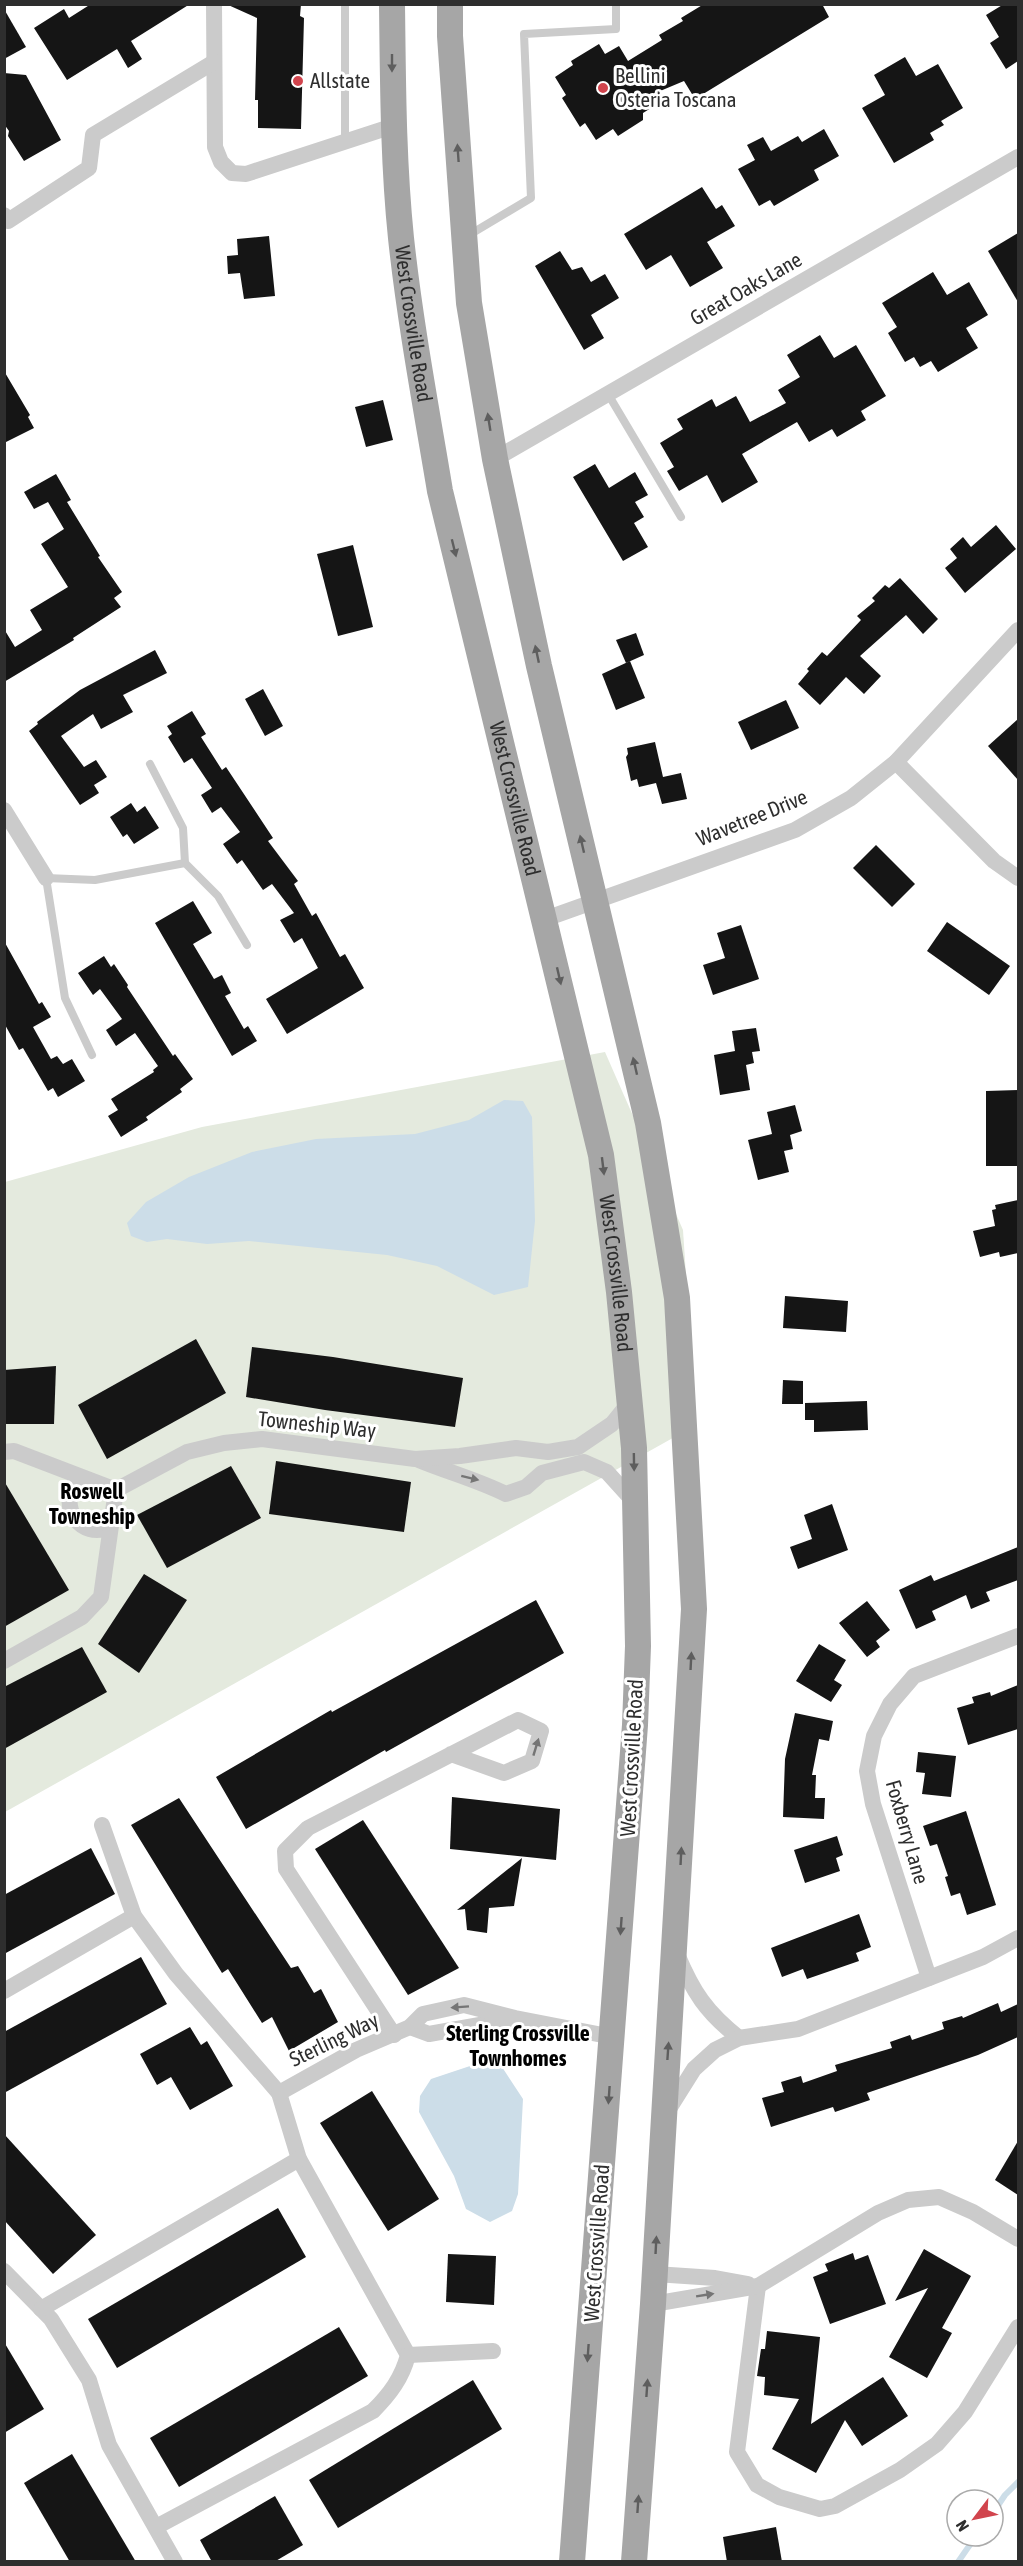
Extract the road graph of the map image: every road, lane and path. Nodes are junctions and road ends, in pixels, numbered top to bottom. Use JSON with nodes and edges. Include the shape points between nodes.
{"nodes":[{"id":1,"x":214,"y":4,"type":"edge"},
{"id":2,"x":345,"y":4,"type":"edge"},
{"id":3,"x":392,"y":4,"type":"edge"},
{"id":4,"x":450,"y":4,"type":"edge"},
{"id":5,"x":616,"y":4,"type":"edge"},
{"id":6,"x":214,"y":63,"type":"junction"},
{"id":7,"x":393,"y":126,"type":"junction"},
{"id":8,"x":345,"y":142,"type":"junction"},
{"id":9,"x":1018,"y":157,"type":"edge"},
{"id":10,"x":4,"y":215,"type":"edge"},
{"id":11,"x":464,"y":238,"type":"junction"},
{"id":12,"x":608,"y":394,"type":"junction"},
{"id":13,"x":495,"y":459,"type":"junction"},
{"id":14,"x":681,"y":517,"type":"dead end"},
{"id":15,"x":1018,"y":630,"type":"edge"},
{"id":16,"x":896,"y":762,"type":"junction"},
{"id":17,"x":150,"y":764,"type":"dead end"},
{"id":18,"x":4,"y":810,"type":"edge"},
{"id":19,"x":185,"y":863,"type":"junction"},
{"id":20,"x":46,"y":878,"type":"junction"},
{"id":21,"x":1018,"y":878,"type":"edge"},
{"id":22,"x":596,"y":901,"type":"junction"},
{"id":23,"x":545,"y":919,"type":"junction"},
{"id":24,"x":247,"y":945,"type":"dead end"},
{"id":25,"x":92,"y":1055,"type":"dead end"},
{"id":26,"x":629,"y":1403,"type":"junction"},
{"id":27,"x":4,"y":1452,"type":"edge"},
{"id":28,"x":581,"y":1454,"type":"junction"},
{"id":29,"x":415,"y":1459,"type":"junction"},
{"id":30,"x":88,"y":1480,"type":"junction"},
{"id":31,"x":116,"y":1490,"type":"junction"},
{"id":32,"x":635,"y":1503,"type":"junction"},
{"id":33,"x":114,"y":1519,"type":"junction"},
{"id":34,"x":1018,"y":1636,"type":"edge"},
{"id":35,"x":5,"y":1659,"type":"edge"},
{"id":36,"x":451,"y":1755,"type":"junction"},
{"id":37,"x":102,"y":1825,"type":"dead end"},
{"id":38,"x":134,"y":1916,"type":"junction"},
{"id":39,"x":1018,"y":1938,"type":"edge"},
{"id":40,"x":675,"y":1949,"type":"junction"},
{"id":41,"x":929,"y":1978,"type":"junction"},
{"id":42,"x":4,"y":1991,"type":"edge"},
{"id":43,"x":394,"y":2036,"type":"junction"},
{"id":44,"x":613,"y":2037,"type":"junction"},
{"id":45,"x":740,"y":2038,"type":"junction"},
{"id":46,"x":279,"y":2093,"type":"junction"},
{"id":47,"x":664,"y":2116,"type":"junction"},
{"id":48,"x":299,"y":2159,"type":"junction"},
{"id":49,"x":1018,"y":2239,"type":"edge"},
{"id":50,"x":4,"y":2271,"type":"edge"},
{"id":51,"x":655,"y":2274,"type":"junction"},
{"id":52,"x":758,"y":2286,"type":"junction"},
{"id":53,"x":653,"y":2304,"type":"junction"},
{"id":54,"x":41,"y":2309,"type":"junction"},
{"id":55,"x":1018,"y":2327,"type":"edge"},
{"id":56,"x":493,"y":2350,"type":"dead end"},
{"id":57,"x":408,"y":2355,"type":"junction"},
{"id":58,"x":156,"y":2528,"type":"junction"},
{"id":59,"x":176,"y":2562,"type":"edge"},
{"id":60,"x":572,"y":2562,"type":"edge"},
{"id":61,"x":634,"y":2562,"type":"edge"}],
"edges":[{"from":1,"to":6,"type":"street"},
{"from":2,"to":8,"type":"lane"},
{"from":3,"to":7,"type":"main road","name":"West Crossville Road","one_way":true},
{"from":11,"to":4,"type":"main road","one_way":true},
{"from":5,"to":11,"type":"lane","via":[[616,29],[524,34],[531,198]]},
{"from":6,"to":8,"type":"street","via":[[215,147],[221,162],[232,173],[246,174]]},
{"from":6,"to":10,"type":"street","via":[[93,135],[89,168],[8,221]]},
{"from":7,"to":8,"type":"street"},
{"from":7,"to":23,"type":"main road","name":"West Crossville Road","one_way":true,"via":[[401,238],[440,491]]},
{"from":9,"to":12,"type":"street","name":"Great Oaks Lane"},
{"from":13,"to":11,"type":"main road","one_way":true,"via":[[469,303]]},
{"from":12,"to":13,"type":"street","name":"Great Oaks Lane"},
{"from":12,"to":14,"type":"lane"},
{"from":22,"to":13,"type":"main road","one_way":true,"via":[[539,666]]},
{"from":15,"to":16,"type":"street","name":"Wavetree Drive"},
{"from":16,"to":21,"type":"street","via":[[994,861]]},
{"from":16,"to":22,"type":"street","name":"Wavetree Drive","via":[[851,798],[795,830]]},
{"from":17,"to":19,"type":"lane","via":[[183,828]]},
{"from":18,"to":20,"type":"street"},
{"from":19,"to":20,"type":"lane","via":[[95,880]]},
{"from":19,"to":24,"type":"lane","via":[[218,896]]},
{"from":20,"to":25,"type":"lane","via":[[65,998]]},
{"from":22,"to":23,"type":"street","name":"Wavetree Drive"},
{"from":40,"to":22,"type":"main road","one_way":true,"via":[[694,1609],[677,1298],[648,1123]]},
{"from":23,"to":26,"type":"main road","name":"West Crossville Road","one_way":true,"via":[[601,1155]]},
{"from":26,"to":28,"type":"street"},
{"from":26,"to":32,"type":"main road","name":"West Crossville Road","one_way":true},
{"from":27,"to":30,"type":"street","via":[[14,1451]]},
{"from":28,"to":29,"type":"street","name":"Towneship Way","via":[[516,1448]]},
{"from":29,"to":28,"type":"street","name":"Towneship Way","one_way":true,"via":[[506,1494],[526,1487],[542,1473]]},
{"from":28,"to":32,"type":"street","via":[[607,1472]]},
{"from":29,"to":31,"type":"street","name":"Towneship Way","via":[[262,1439],[187,1452]]},
{"from":30,"to":31,"type":"street"},
{"from":30,"to":33,"type":"street","via":[[75,1482],[70,1491],[70,1508],[78,1522],[100,1531],[110,1527]]},
{"from":31,"to":33,"type":"street"},
{"from":32,"to":44,"type":"main road","name":"West Crossville Road","one_way":true,"via":[[635,1725]]},
{"from":33,"to":35,"type":"street","via":[[101,1597],[82,1617]]},
{"from":34,"to":41,"type":"street","name":"Foxberry Lane","via":[[914,1676],[890,1704],[874,1736],[867,1771],[873,1804]]},
{"from":36,"to":36,"type":"street","one_way":true,"via":[[504,1773],[531,1761],[541,1731],[518,1720]]},
{"from":36,"to":43,"type":"street","via":[[308,1828],[285,1851],[286,1869]]},
{"from":37,"to":38,"type":"street"},
{"from":38,"to":42,"type":"street"},
{"from":38,"to":46,"type":"street","via":[[176,1974]]},
{"from":39,"to":41,"type":"street"},
{"from":40,"to":45,"type":"street","via":[[691,1987],[717,2020]]},
{"from":47,"to":40,"type":"main road","one_way":true},
{"from":41,"to":45,"type":"street","via":[[798,2029]]},
{"from":43,"to":44,"type":"street","name":"Sterling Way","via":[[423,2014],[464,2005]]},
{"from":43,"to":46,"type":"street","name":"Sterling Way","via":[[356,2050]]},
{"from":44,"to":60,"type":"main road","name":"West Crossville Road","one_way":true},
{"from":45,"to":47,"type":"street","via":[[715,2050],[694,2069]]},
{"from":46,"to":48,"type":"street"},
{"from":51,"to":47,"type":"main road","one_way":true},
{"from":48,"to":54,"type":"street"},
{"from":48,"to":57,"type":"street"},
{"from":49,"to":52,"type":"street","via":[[939,2197],[908,2200],[878,2213]]},
{"from":50,"to":54,"type":"street"},
{"from":51,"to":52,"type":"street"},
{"from":51,"to":53,"type":"main road"},
{"from":53,"to":52,"type":"street","one_way":true},
{"from":52,"to":55,"type":"street","via":[[737,2452],[758,2485],[779,2497],[820,2509],[835,2506],[900,2470],[937,2444],[965,2412]]},
{"from":61,"to":53,"type":"main road","one_way":true},
{"from":54,"to":58,"type":"street","via":[[89,2380],[109,2445]]},
{"from":56,"to":57,"type":"street"},
{"from":57,"to":58,"type":"street","via":[[391,2393],[373,2410]]},
{"from":58,"to":59,"type":"street"}]}
